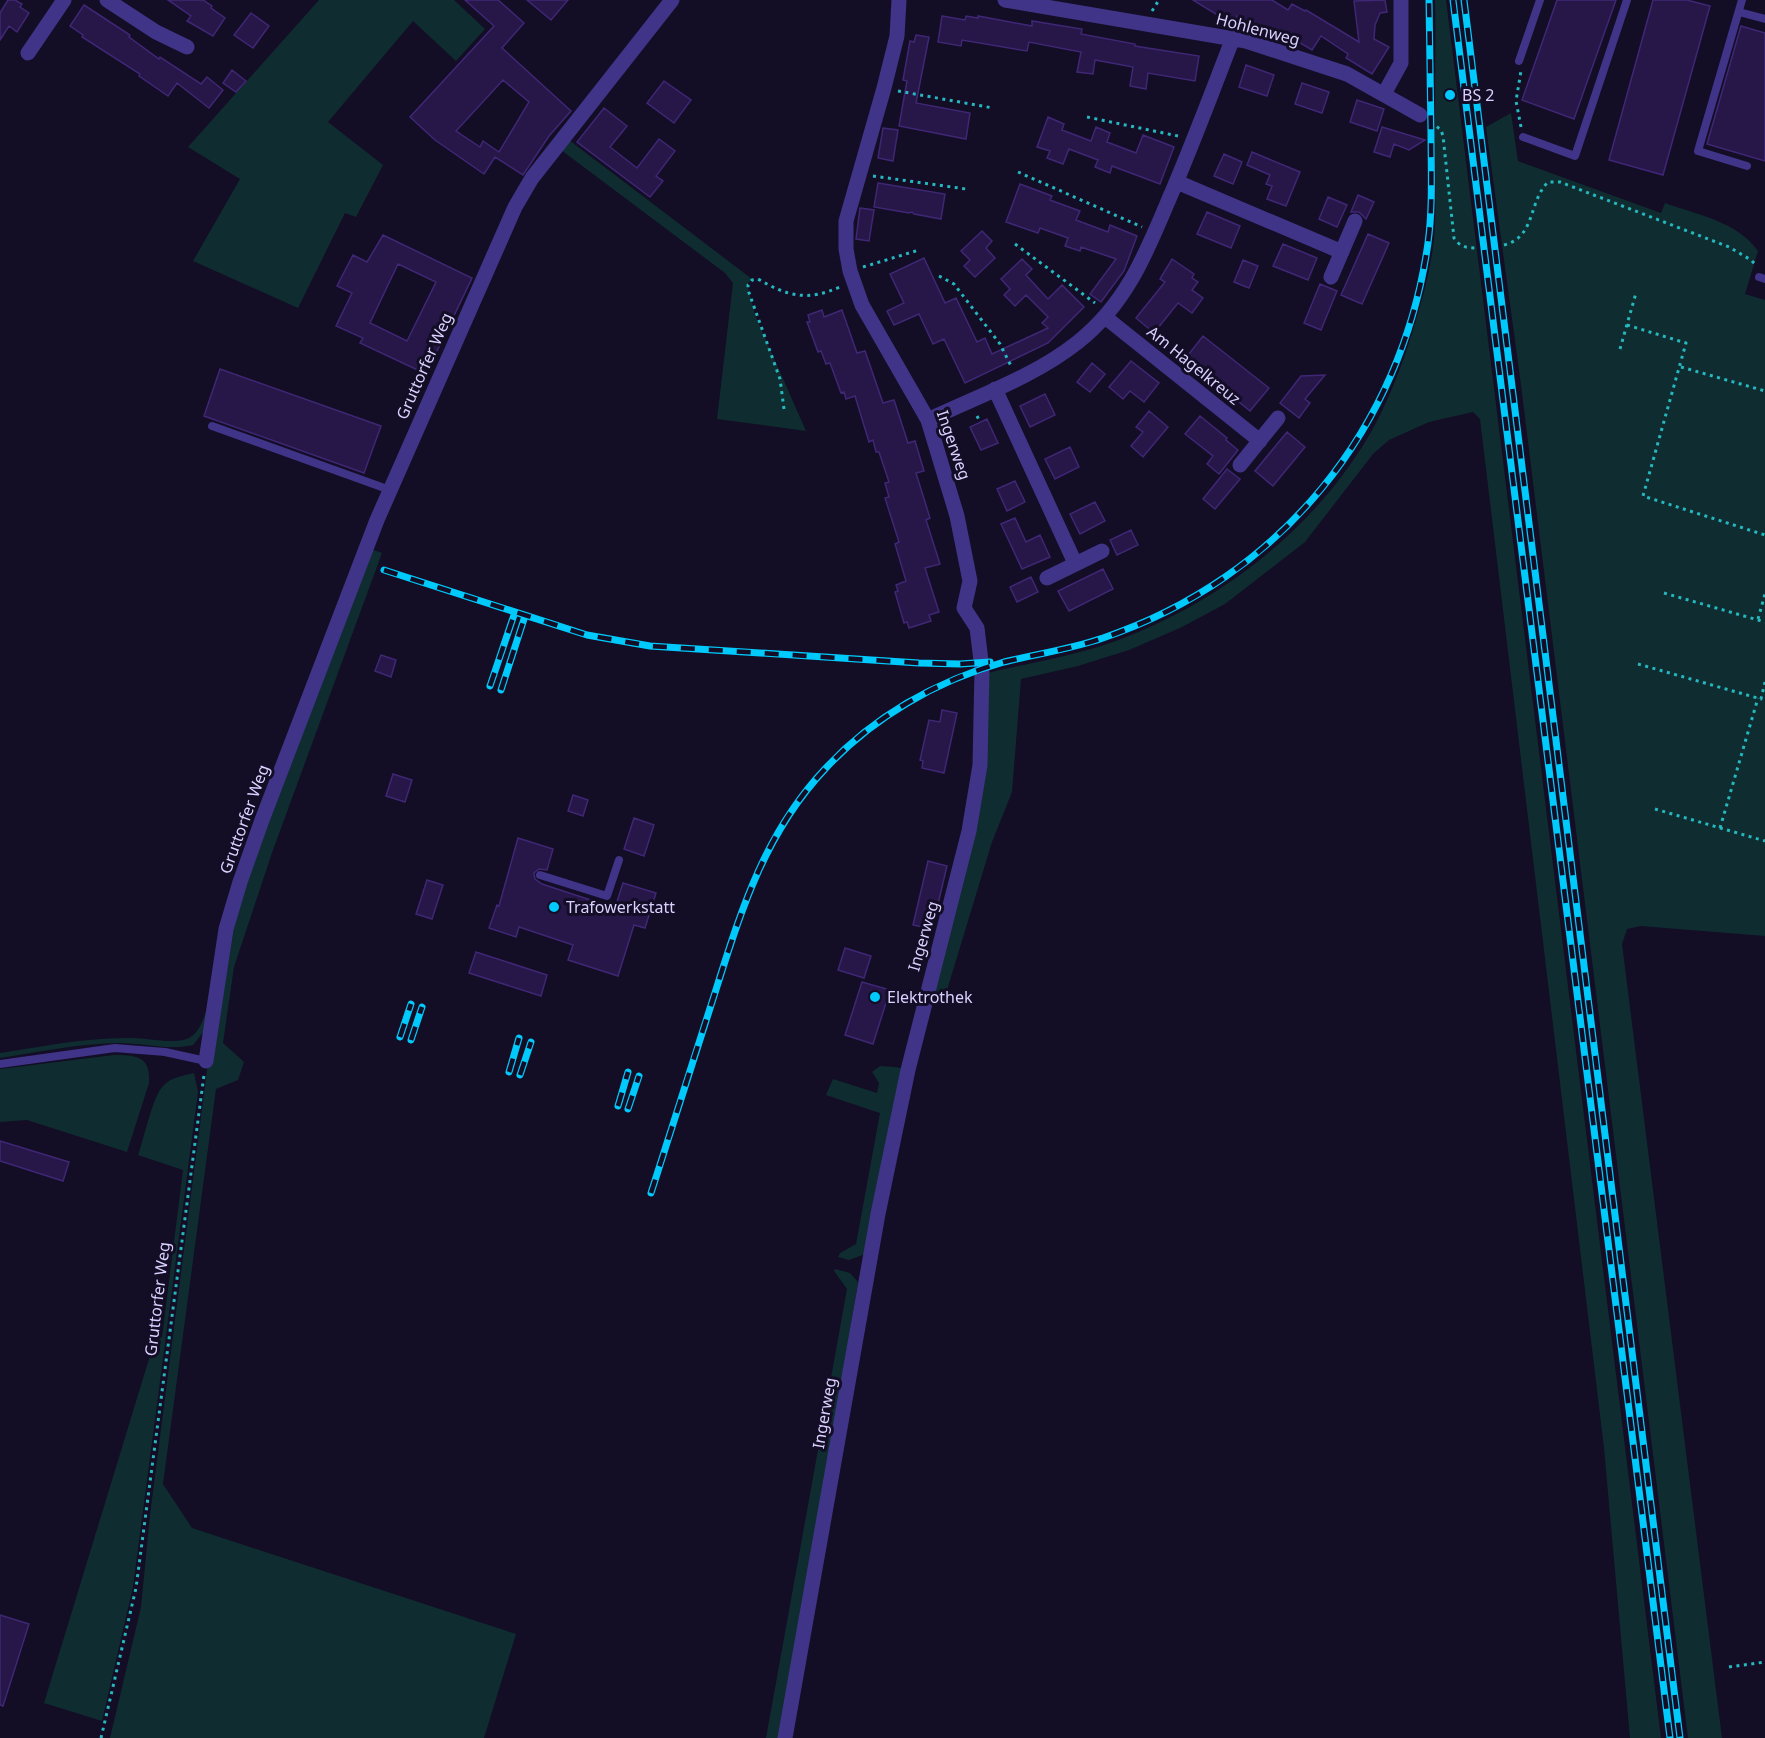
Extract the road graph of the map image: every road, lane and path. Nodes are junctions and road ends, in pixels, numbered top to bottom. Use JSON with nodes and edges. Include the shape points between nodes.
{"nodes":[{"id":1,"x":64,"y":0,"type":"edge"},
{"id":2,"x":107,"y":0,"type":"edge"},
{"id":3,"x":672,"y":0,"type":"edge"},
{"id":4,"x":898,"y":0,"type":"edge"},
{"id":5,"x":1005,"y":0,"type":"edge"},
{"id":6,"x":1401,"y":0,"type":"edge"},
{"id":7,"x":1540,"y":0,"type":"edge"},
{"id":8,"x":1627,"y":0,"type":"edge"},
{"id":9,"x":1742,"y":0,"type":"edge"},
{"id":10,"x":1739,"y":12,"type":"junction"},
{"id":11,"x":1765,"y":20,"type":"edge"},
{"id":12,"x":1233,"y":38,"type":"junction"},
{"id":13,"x":187,"y":47,"type":"dead end"},
{"id":14,"x":28,"y":53,"type":"dead end"},
{"id":15,"x":1519,"y":61,"type":"joint"},
{"id":16,"x":884,"y":88,"type":"junction"},
{"id":17,"x":1383,"y":94,"type":"junction"},
{"id":18,"x":993,"y":108,"type":"dead end"},
{"id":19,"x":1087,"y":117,"type":"dead end"},
{"id":20,"x":1425,"y":118,"type":"joint"},
{"id":21,"x":1523,"y":137,"type":"joint"},
{"id":22,"x":1194,"y":139,"type":"junction"},
{"id":23,"x":1748,"y":165,"type":"dead end"},
{"id":24,"x":1018,"y":172,"type":"dead end"},
{"id":25,"x":859,"y":174,"type":"junction"},
{"id":26,"x":1177,"y":182,"type":"junction"},
{"id":27,"x":966,"y":189,"type":"dead end"},
{"id":28,"x":1355,"y":221,"type":"dead end"},
{"id":29,"x":1155,"y":232,"type":"junction"},
{"id":30,"x":1015,"y":244,"type":"dead end"},
{"id":31,"x":1504,"y":244,"type":"dead end"},
{"id":32,"x":1475,"y":248,"type":"dead end"},
{"id":33,"x":919,"y":250,"type":"dead end"},
{"id":34,"x":1342,"y":252,"type":"junction"},
{"id":35,"x":852,"y":276,"type":"junction"},
{"id":36,"x":939,"y":276,"type":"dead end"},
{"id":37,"x":1331,"y":277,"type":"dead end"},
{"id":38,"x":1762,"y":278,"type":"edge"},
{"id":39,"x":1636,"y":293,"type":"dead end"},
{"id":40,"x":1107,"y":315,"type":"junction"},
{"id":41,"x":1627,"y":325,"type":"junction"},
{"id":42,"x":1620,"y":349,"type":"dead end"},
{"id":43,"x":1681,"y":367,"type":"junction"},
{"id":44,"x":1017,"y":378,"type":"junction"},
{"id":45,"x":995,"y":389,"type":"junction"},
{"id":46,"x":1765,"y":391,"type":"edge"},
{"id":47,"x":784,"y":409,"type":"dead end"},
{"id":48,"x":1278,"y":418,"type":"dead end"},
{"id":49,"x":928,"y":420,"type":"junction"},
{"id":50,"x":212,"y":426,"type":"dead end"},
{"id":51,"x":1260,"y":441,"type":"junction"},
{"id":52,"x":1240,"y":465,"type":"dead end"},
{"id":53,"x":390,"y":490,"type":"junction"},
{"id":54,"x":1765,"y":534,"type":"edge"},
{"id":55,"x":1102,"y":551,"type":"dead end"},
{"id":56,"x":1075,"y":563,"type":"junction"},
{"id":57,"x":1047,"y":578,"type":"dead end"},
{"id":58,"x":1664,"y":593,"type":"dead end"},
{"id":59,"x":1765,"y":594,"type":"edge"},
{"id":60,"x":1758,"y":619,"type":"junction"},
{"id":61,"x":1765,"y":622,"type":"edge"},
{"id":62,"x":1638,"y":663,"type":"dead end"},
{"id":63,"x":1765,"y":682,"type":"edge"},
{"id":64,"x":1761,"y":699,"type":"edge"},
{"id":65,"x":1655,"y":809,"type":"dead end"},
{"id":66,"x":1720,"y":828,"type":"junction"},
{"id":67,"x":1765,"y":841,"type":"edge"},
{"id":68,"x":619,"y":860,"type":"dead end"},
{"id":69,"x":540,"y":875,"type":"dead end"},
{"id":70,"x":206,"y":1061,"type":"junction"},
{"id":71,"x":0,"y":1064,"type":"edge"},
{"id":72,"x":1765,"y":1662,"type":"edge"},
{"id":73,"x":1729,"y":1667,"type":"dead end"},
{"id":74,"x":101,"y":1738,"type":"edge"},
{"id":75,"x":785,"y":1738,"type":"edge"}],
"edges":[{"from":1,"to":14,"type":"street"},
{"from":2,"to":13,"type":"street"},
{"from":3,"to":53,"type":"street","name":"Gruttorfer Weg","via":[[555,146],[515,207]]},
{"from":4,"to":16,"type":"street","name":"Ingerweg","via":[[897,36]]},
{"from":5,"to":12,"type":"street","name":"Hohlenweg"},
{"from":6,"to":17,"type":"street","via":[[1401,63]]},
{"from":7,"to":15,"type":"lane"},
{"from":8,"to":21,"type":"lane","via":[[1575,156]]},
{"from":9,"to":10,"type":"lane"},
{"from":10,"to":11,"type":"lane"},
{"from":10,"to":23,"type":"lane","via":[[1698,151]]},
{"from":12,"to":17,"type":"street","name":"Hohlenweg","via":[[1347,75]]},
{"from":12,"to":22,"type":"street"},
{"from":15,"to":21,"type":"path","via":[[1522,74],[1516,101]]},
{"from":16,"to":18,"type":"path"},
{"from":16,"to":25,"type":"street","name":"Ingerweg"},
{"from":17,"to":20,"type":"street","name":"Hohlenweg"},
{"from":19,"to":22,"type":"path"},
{"from":20,"to":32,"type":"path","via":[[1442,130],[1454,238],[1458,244]]},
{"from":22,"to":26,"type":"street"},
{"from":24,"to":29,"type":"path"},
{"from":25,"to":27,"type":"path"},
{"from":25,"to":35,"type":"street","name":"Ingerweg","via":[[846,221],[846,249]]},
{"from":26,"to":29,"type":"street"},
{"from":26,"to":34,"type":"street"},
{"from":28,"to":34,"type":"street"},
{"from":29,"to":40,"type":"street","via":[[1132,282]]},
{"from":30,"to":40,"type":"path"},
{"from":31,"to":38,"type":"path","via":[[1514,242],[1524,233],[1548,182],[1560,182],[1729,247],[1751,260]]},
{"from":33,"to":35,"type":"path"},
{"from":34,"to":37,"type":"street"},
{"from":35,"to":47,"type":"path","via":[[826,293],[810,296],[781,292],[758,279],[748,285],[780,379]]},
{"from":35,"to":49,"type":"street","name":"Ingerweg","via":[[862,305]]},
{"from":36,"to":44,"type":"path","via":[[954,284],[1000,344]]},
{"from":39,"to":41,"type":"path"},
{"from":40,"to":44,"type":"street","via":[[1077,343]]},
{"from":40,"to":51,"type":"street","name":"Am Hagelkreuz"},
{"from":41,"to":42,"type":"path"},
{"from":41,"to":43,"type":"path","via":[[1686,343]]},
{"from":43,"to":46,"type":"path"},
{"from":43,"to":54,"type":"path","via":[[1643,496]]},
{"from":44,"to":45,"type":"street"},
{"from":45,"to":49,"type":"street"},
{"from":45,"to":56,"type":"street"},
{"from":48,"to":51,"type":"street"},
{"from":49,"to":75,"type":"street","name":"Ingerweg","via":[[957,516],[970,581],[964,608],[977,628],[982,669],[980,765],[969,831],[908,1070],[878,1214]]},
{"from":50,"to":53,"type":"lane"},
{"from":51,"to":52,"type":"street"},
{"from":53,"to":70,"type":"street","name":"Gruttorfer Weg","via":[[240,882],[226,929]]},
{"from":55,"to":56,"type":"street"},
{"from":56,"to":57,"type":"street"},
{"from":58,"to":60,"type":"path"},
{"from":59,"to":60,"type":"path"},
{"from":60,"to":61,"type":"path"},
{"from":62,"to":64,"type":"path"},
{"from":63,"to":64,"type":"path"},
{"from":64,"to":66,"type":"path"},
{"from":65,"to":66,"type":"path"},
{"from":66,"to":67,"type":"path"},
{"from":68,"to":69,"type":"lane","via":[[607,896]]},
{"from":70,"to":71,"type":"lane","via":[[165,1052],[115,1048]]},
{"from":70,"to":74,"type":"path","name":"Gruttorfer Weg","via":[[136,1588]]},
{"from":72,"to":73,"type":"path"}]}
